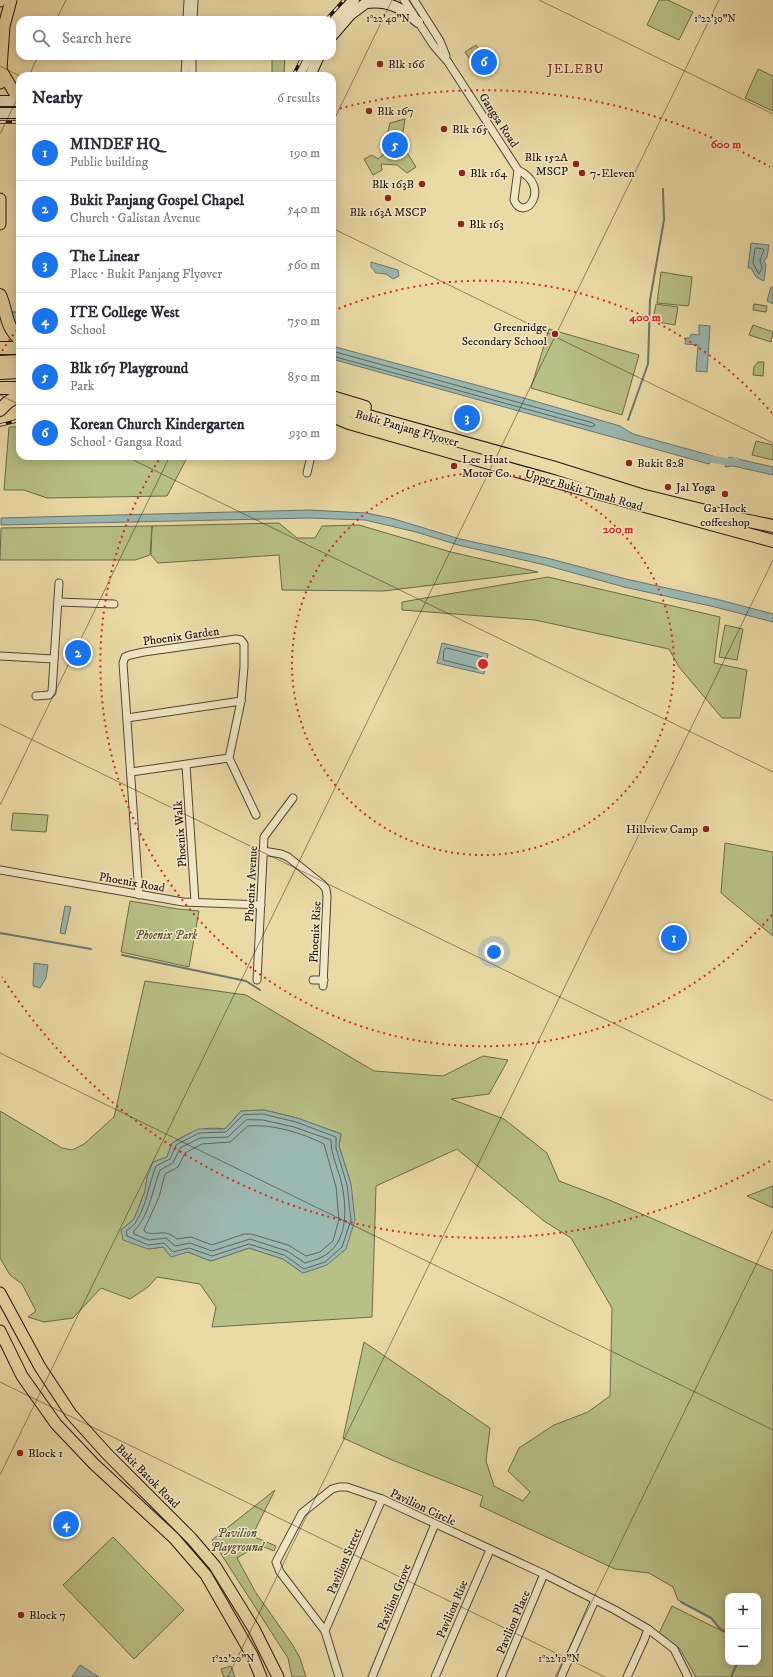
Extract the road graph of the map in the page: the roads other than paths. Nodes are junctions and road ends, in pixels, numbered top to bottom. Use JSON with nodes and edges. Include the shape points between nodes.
{"nodes":[{"id":1,"x":11,"y":0,"type":"edge"},
{"id":2,"x":188,"y":0,"type":"edge"},
{"id":3,"x":194,"y":0,"type":"edge"},
{"id":4,"x":354,"y":0,"type":"edge"},
{"id":5,"x":404,"y":0,"type":"edge"},
{"id":6,"x":414,"y":0,"type":"edge"},
{"id":7,"x":368,"y":1,"type":"edge"},
{"id":8,"x":187,"y":16,"type":"edge"},
{"id":9,"x":193,"y":16,"type":"edge"},
{"id":10,"x":336,"y":18,"type":"edge"},
{"id":11,"x":418,"y":22,"type":"junction"},
{"id":12,"x":336,"y":31,"type":"edge"},
{"id":13,"x":186,"y":60,"type":"edge"},
{"id":14,"x":192,"y":60,"type":"edge"},
{"id":15,"x":307,"y":60,"type":"edge"},
{"id":16,"x":317,"y":60,"type":"edge"},
{"id":17,"x":448,"y":62,"type":"junction"},
{"id":18,"x":1,"y":70,"type":"edge"},
{"id":19,"x":185,"y":72,"type":"edge"},
{"id":20,"x":192,"y":72,"type":"edge"},
{"id":21,"x":300,"y":72,"type":"edge"},
{"id":22,"x":312,"y":72,"type":"edge"},
{"id":23,"x":0,"y":83,"type":"edge"},
{"id":24,"x":16,"y":94,"type":"edge"},
{"id":25,"x":16,"y":101,"type":"edge"},
{"id":26,"x":0,"y":102,"type":"edge"},
{"id":27,"x":0,"y":113,"type":"edge"},
{"id":28,"x":16,"y":113,"type":"edge"},
{"id":29,"x":518,"y":170,"type":"junction"},
{"id":30,"x":0,"y":199,"type":"edge"},
{"id":31,"x":0,"y":224,"type":"edge"},
{"id":32,"x":0,"y":295,"type":"edge"},
{"id":33,"x":16,"y":336,"type":"edge"},
{"id":34,"x":0,"y":348,"type":"edge"},
{"id":35,"x":16,"y":348,"type":"edge"},
{"id":36,"x":16,"y":361,"type":"edge"},
{"id":37,"x":0,"y":362,"type":"edge"},
{"id":38,"x":16,"y":372,"type":"edge"},
{"id":39,"x":0,"y":373,"type":"edge"},
{"id":40,"x":0,"y":388,"type":"edge"},
{"id":41,"x":16,"y":388,"type":"edge"},
{"id":42,"x":16,"y":398,"type":"edge"},
{"id":43,"x":336,"y":398,"type":"edge"},
{"id":44,"x":336,"y":407,"type":"edge"},
{"id":45,"x":0,"y":410,"type":"edge"},
{"id":46,"x":336,"y":417,"type":"edge"},
{"id":47,"x":336,"y":422,"type":"edge"},
{"id":48,"x":350,"y":422,"type":"junction"},
{"id":49,"x":505,"y":456,"type":"junction"},
{"id":50,"x":310,"y":460,"type":"edge"},
{"id":51,"x":307,"y":473,"type":"dead end"},
{"id":52,"x":773,"y":526,"type":"edge"},
{"id":53,"x":773,"y":541,"type":"edge"},
{"id":54,"x":59,"y":583,"type":"dead end"},
{"id":55,"x":58,"y":602,"type":"junction"},
{"id":56,"x":114,"y":604,"type":"dead end"},
{"id":57,"x":0,"y":656,"type":"edge"},
{"id":58,"x":54,"y":659,"type":"junction"},
{"id":59,"x":36,"y":696,"type":"dead end"},
{"id":60,"x":241,"y":701,"type":"junction"},
{"id":61,"x":127,"y":718,"type":"junction"},
{"id":62,"x":229,"y":758,"type":"junction"},
{"id":63,"x":186,"y":765,"type":"junction"},
{"id":64,"x":131,"y":772,"type":"junction"},
{"id":65,"x":294,"y":798,"type":"dead end"},
{"id":66,"x":256,"y":815,"type":"dead end"},
{"id":67,"x":264,"y":851,"type":"junction"},
{"id":68,"x":0,"y":870,"type":"edge"},
{"id":69,"x":139,"y":894,"type":"junction"},
{"id":70,"x":195,"y":902,"type":"junction"},
{"id":71,"x":261,"y":905,"type":"junction"},
{"id":72,"x":257,"y":980,"type":"dead end"},
{"id":73,"x":313,"y":980,"type":"dead end"},
{"id":74,"x":0,"y":1293,"type":"edge"},
{"id":75,"x":0,"y":1331,"type":"edge"},
{"id":76,"x":146,"y":1493,"type":"junction"},
{"id":77,"x":382,"y":1499,"type":"junction"},
{"id":78,"x":152,"y":1518,"type":"junction"},
{"id":79,"x":435,"y":1524,"type":"junction"},
{"id":80,"x":490,"y":1550,"type":"junction"},
{"id":81,"x":544,"y":1574,"type":"junction"},
{"id":82,"x":595,"y":1600,"type":"junction"},
{"id":83,"x":648,"y":1629,"type":"junction"},
{"id":84,"x":325,"y":1631,"type":"junction"},
{"id":85,"x":261,"y":1677,"type":"edge"},
{"id":86,"x":278,"y":1677,"type":"edge"},
{"id":87,"x":339,"y":1677,"type":"edge"},
{"id":88,"x":372,"y":1677,"type":"edge"},
{"id":89,"x":435,"y":1677,"type":"edge"},
{"id":90,"x":501,"y":1677,"type":"edge"},
{"id":91,"x":561,"y":1677,"type":"edge"},
{"id":92,"x":628,"y":1677,"type":"edge"},
{"id":93,"x":688,"y":1677,"type":"edge"}],
"edges":[{"from":1,"to":18,"type":"main road","via":[[4,26]]},
{"from":2,"to":8,"type":"street"},
{"from":3,"to":9,"type":"street"},
{"from":4,"to":10,"type":"main road"},
{"from":5,"to":11,"type":"street","name":"Gangsa Road"},
{"from":6,"to":17,"type":"street","name":"Gangsa Road","via":[[440,42]]},
{"from":7,"to":11,"type":"main road","via":[[390,3]]},
{"from":7,"to":12,"type":"main road","via":[[350,15]]},
{"from":11,"to":17,"type":"street","name":"Gangsa Road"},
{"from":13,"to":19,"type":"street"},
{"from":14,"to":20,"type":"street"},
{"from":15,"to":21,"type":"main road"},
{"from":16,"to":22,"type":"main road"},
{"from":17,"to":29,"type":"street","name":"Gangsa Road"},
{"from":18,"to":23,"type":"main road"},
{"from":18,"to":24,"type":"main road","via":[[6,82]]},
{"from":25,"to":26,"type":"main road"},
{"from":27,"to":28,"type":"main road"},
{"from":29,"to":29,"type":"street","name":"Gangsa Road","via":[[525,174],[535,191],[535,198],[526,207],[517,205],[514,200]]},
{"from":30,"to":31,"type":"main road"},
{"from":32,"to":33,"type":"highway","via":[[9,326]]},
{"from":34,"to":35,"type":"highway"},
{"from":36,"to":37,"type":"highway"},
{"from":38,"to":39,"type":"highway"},
{"from":40,"to":41,"type":"highway"},
{"from":42,"to":45,"type":"highway"},
{"from":43,"to":49,"type":"highway","via":[[493,447]]},
{"from":44,"to":49,"type":"highway","name":"Bukit Panjang Flyover"},
{"from":46,"to":48,"type":"highway","name":"Bukit Panjang Flyover"},
{"from":47,"to":48,"type":"highway"},
{"from":48,"to":53,"type":"highway","name":"Upper Bukit Timah Road"},
{"from":49,"to":52,"type":"highway","name":"Upper Bukit Timah Road","via":[[641,495]]},
{"from":50,"to":51,"type":"street"},
{"from":54,"to":55,"type":"street"},
{"from":55,"to":56,"type":"street"},
{"from":55,"to":58,"type":"street"},
{"from":57,"to":58,"type":"street"},
{"from":58,"to":59,"type":"street","via":[[51,694]]},
{"from":60,"to":61,"type":"street"},
{"from":60,"to":61,"type":"street","name":"Phoenix Garden","via":[[244,644],[241,640],[130,654],[125,657],[123,663]]},
{"from":60,"to":62,"type":"street","name":"Phoenix Garden"},
{"from":61,"to":64,"type":"street","name":"Phoenix Garden"},
{"from":62,"to":63,"type":"street"},
{"from":62,"to":66,"type":"street"},
{"from":63,"to":64,"type":"street"},
{"from":63,"to":70,"type":"street","name":"Phoenix Walk"},
{"from":64,"to":69,"type":"street","name":"Phoenix Garden"},
{"from":65,"to":67,"type":"street","name":"Phoenix Avenue","via":[[264,837]]},
{"from":67,"to":71,"type":"street","name":"Phoenix Avenue"},
{"from":67,"to":73,"type":"street","name":"Phoenix Rise","via":[[288,857],[326,889],[328,896],[323,983]]},
{"from":68,"to":69,"type":"street","name":"Phoenix Road"},
{"from":69,"to":70,"type":"street","name":"Phoenix Road"},
{"from":70,"to":71,"type":"street","name":"Phoenix Road"},
{"from":71,"to":72,"type":"street","name":"Phoenix Avenue"},
{"from":74,"to":76,"type":"main road","name":"Bukit Batok Road","via":[[40,1367],[71,1414]]},
{"from":75,"to":78,"type":"main road","via":[[22,1376],[56,1424]]},
{"from":76,"to":78,"type":"main road","via":[[147,1508]]},
{"from":76,"to":86,"type":"main road","name":"Bukit Batok Road","via":[[215,1566],[254,1629]]},
{"from":77,"to":79,"type":"street","name":"Pavilion Circle"},
{"from":77,"to":84,"type":"street","name":"Pavilion Street"},
{"from":77,"to":84,"type":"street","name":"Pavilion Circle","via":[[347,1487],[332,1489],[302,1513],[278,1557],[276,1562],[280,1572]]},
{"from":78,"to":85,"type":"main road","via":[[174,1538],[206,1575],[252,1655]]},
{"from":79,"to":80,"type":"street","name":"Pavilion Circle"},
{"from":79,"to":88,"type":"street","name":"Pavilion Grove"},
{"from":80,"to":81,"type":"street","name":"Pavilion Circle"},
{"from":80,"to":89,"type":"street","name":"Pavilion Rise"},
{"from":81,"to":82,"type":"street","name":"Pavilion Circle"},
{"from":81,"to":90,"type":"street","name":"Pavilion Place"},
{"from":82,"to":83,"type":"street","name":"Pavilion Circle"},
{"from":82,"to":91,"type":"street"},
{"from":83,"to":92,"type":"street"},
{"from":83,"to":93,"type":"street","name":"Pavilion Circle","via":[[674,1649]]},
{"from":84,"to":87,"type":"street","name":"Pavilion Circle"}]}
